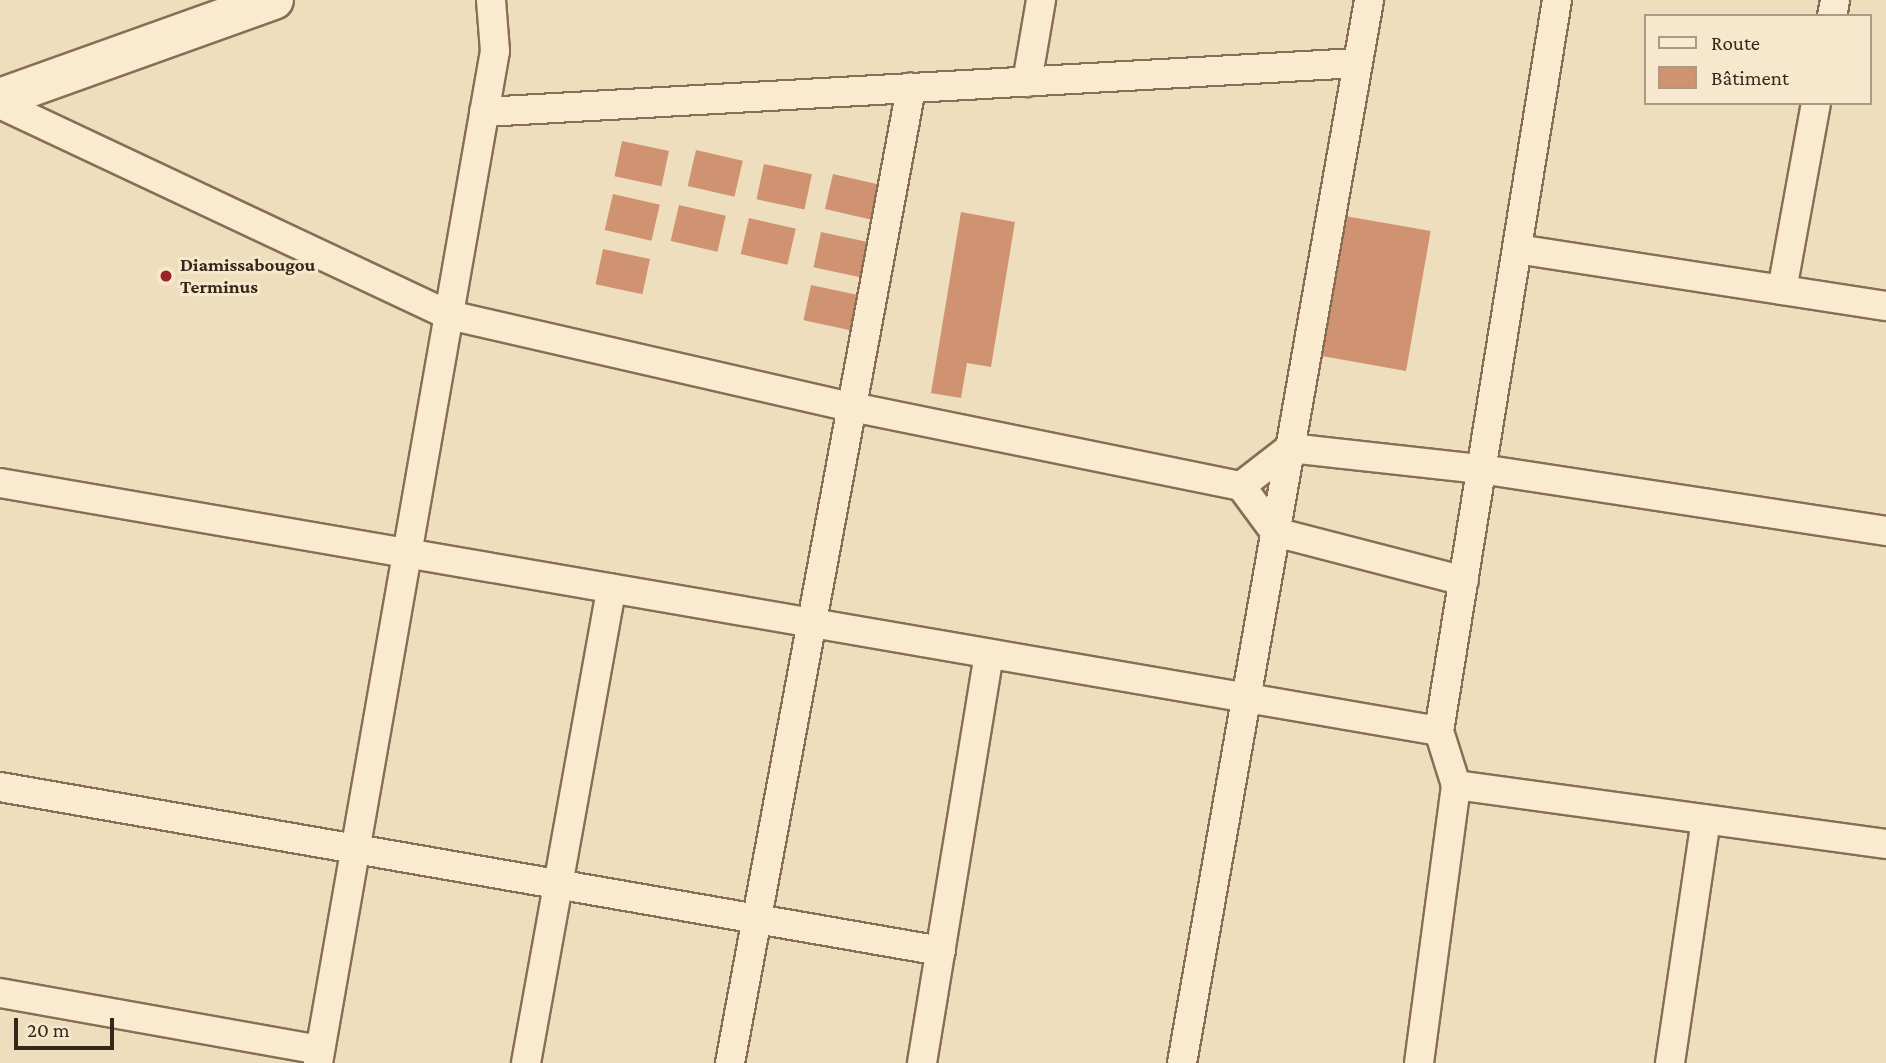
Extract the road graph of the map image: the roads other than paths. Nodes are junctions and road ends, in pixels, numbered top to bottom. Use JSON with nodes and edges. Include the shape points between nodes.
{"nodes":[{"id":1,"x":274,"y":0,"type":"edge"},
{"id":2,"x":491,"y":0,"type":"edge"},
{"id":3,"x":1041,"y":0,"type":"edge"},
{"id":4,"x":1369,"y":0,"type":"edge"},
{"id":5,"x":1557,"y":0,"type":"edge"},
{"id":6,"x":1358,"y":63,"type":"junction"},
{"id":7,"x":1027,"y":82,"type":"junction"},
{"id":8,"x":911,"y":88,"type":"junction"},
{"id":9,"x":0,"y":98,"type":"edge"},
{"id":10,"x":0,"y":104,"type":"edge"},
{"id":11,"x":1816,"y":105,"type":"edge"},
{"id":12,"x":484,"y":112,"type":"junction"},
{"id":13,"x":1517,"y":249,"type":"junction"},
{"id":14,"x":1782,"y":290,"type":"junction"},
{"id":15,"x":1886,"y":306,"type":"edge"},
{"id":16,"x":449,"y":316,"type":"junction"},
{"id":17,"x":852,"y":407,"type":"junction"},
{"id":18,"x":1290,"y":448,"type":"junction"},
{"id":19,"x":1481,"y":469,"type":"junction"},
{"id":20,"x":0,"y":483,"type":"edge"},
{"id":21,"x":1241,"y":486,"type":"junction"},
{"id":22,"x":1886,"y":531,"type":"edge"},
{"id":23,"x":1275,"y":532,"type":"junction"},
{"id":24,"x":407,"y":554,"type":"junction"},
{"id":25,"x":1464,"y":581,"type":"junction"},
{"id":26,"x":611,"y":589,"type":"junction"},
{"id":27,"x":812,"y":623,"type":"junction"},
{"id":28,"x":989,"y":654,"type":"junction"},
{"id":29,"x":1246,"y":698,"type":"junction"},
{"id":30,"x":1439,"y":732,"type":"junction"},
{"id":31,"x":1456,"y":785,"type":"junction"},
{"id":32,"x":0,"y":787,"type":"edge"},
{"id":33,"x":1706,"y":820,"type":"junction"},
{"id":34,"x":1886,"y":844,"type":"edge"},
{"id":35,"x":355,"y":849,"type":"junction"},
{"id":36,"x":557,"y":884,"type":"junction"},
{"id":37,"x":757,"y":919,"type":"junction"},
{"id":38,"x":940,"y":951,"type":"junction"},
{"id":39,"x":0,"y":993,"type":"edge"},
{"id":40,"x":319,"y":1057,"type":"edge"},
{"id":41,"x":526,"y":1063,"type":"edge"},
{"id":42,"x":730,"y":1063,"type":"edge"},
{"id":43,"x":922,"y":1063,"type":"edge"},
{"id":44,"x":1182,"y":1063,"type":"edge"},
{"id":45,"x":1419,"y":1063,"type":"edge"},
{"id":46,"x":1670,"y":1063,"type":"edge"}],
"edges":[{"from":1,"to":9,"type":"main road"},
{"from":2,"to":12,"type":"street","via":[[495,51]]},
{"from":3,"to":7,"type":"street"},
{"from":4,"to":6,"type":"street"},
{"from":5,"to":13,"type":"street"},
{"from":6,"to":7,"type":"street"},
{"from":6,"to":18,"type":"street"},
{"from":7,"to":8,"type":"street"},
{"from":8,"to":12,"type":"street"},
{"from":8,"to":17,"type":"street"},
{"from":10,"to":16,"type":"street"},
{"from":11,"to":14,"type":"street"},
{"from":12,"to":16,"type":"street"},
{"from":13,"to":14,"type":"street"},
{"from":13,"to":19,"type":"street"},
{"from":14,"to":15,"type":"street"},
{"from":16,"to":17,"type":"street"},
{"from":16,"to":24,"type":"street"},
{"from":17,"to":21,"type":"street"},
{"from":17,"to":27,"type":"street"},
{"from":18,"to":19,"type":"street"},
{"from":18,"to":21,"type":"street"},
{"from":18,"to":23,"type":"street"},
{"from":19,"to":22,"type":"street"},
{"from":19,"to":25,"type":"street"},
{"from":20,"to":24,"type":"street"},
{"from":21,"to":23,"type":"street"},
{"from":23,"to":25,"type":"street"},
{"from":23,"to":29,"type":"street"},
{"from":24,"to":26,"type":"street"},
{"from":24,"to":35,"type":"street"},
{"from":25,"to":30,"type":"street"},
{"from":26,"to":27,"type":"street"},
{"from":26,"to":36,"type":"street"},
{"from":27,"to":28,"type":"street"},
{"from":27,"to":37,"type":"street"},
{"from":28,"to":29,"type":"street"},
{"from":28,"to":38,"type":"street"},
{"from":29,"to":30,"type":"street"},
{"from":29,"to":44,"type":"street"},
{"from":30,"to":31,"type":"street"},
{"from":31,"to":33,"type":"street"},
{"from":31,"to":45,"type":"street"},
{"from":32,"to":35,"type":"street"},
{"from":33,"to":34,"type":"street"},
{"from":33,"to":46,"type":"street"},
{"from":35,"to":36,"type":"street"},
{"from":35,"to":40,"type":"street"},
{"from":36,"to":37,"type":"street"},
{"from":36,"to":41,"type":"street"},
{"from":37,"to":38,"type":"street"},
{"from":37,"to":42,"type":"street"},
{"from":38,"to":43,"type":"street"},
{"from":39,"to":40,"type":"street"}]}
